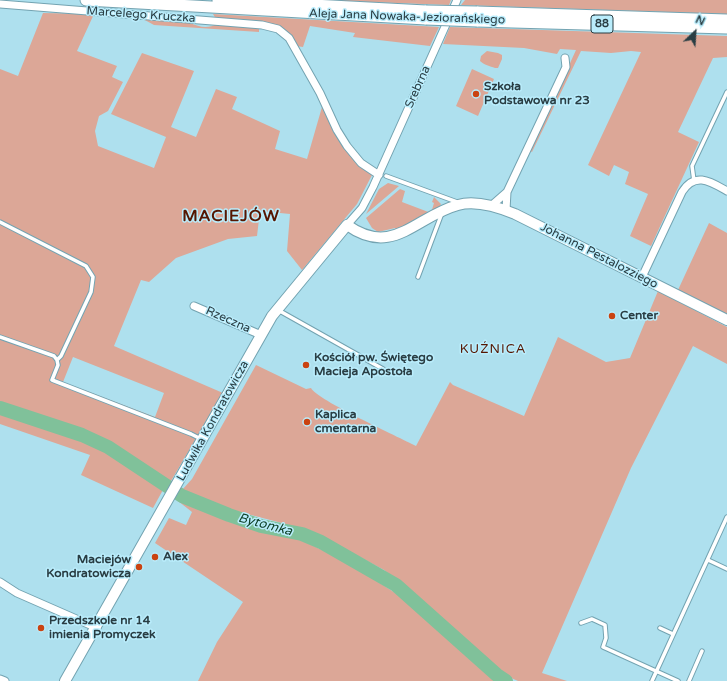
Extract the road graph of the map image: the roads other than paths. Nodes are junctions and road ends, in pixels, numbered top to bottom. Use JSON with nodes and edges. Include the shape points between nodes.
{"nodes":[{"id":1,"x":86,"y":0,"type":"edge"},
{"id":2,"x":218,"y":0,"type":"edge"},
{"id":3,"x":457,"y":0,"type":"edge"},
{"id":4,"x":0,"y":4,"type":"edge"},
{"id":5,"x":426,"y":15,"type":"junction"},
{"id":6,"x":477,"y":16,"type":"junction"},
{"id":7,"x":727,"y":20,"type":"edge"},
{"id":8,"x":727,"y":28,"type":"edge"},
{"id":9,"x":565,"y":58,"type":"dead end"},
{"id":10,"x":727,"y":92,"type":"edge"},
{"id":11,"x":382,"y":175,"type":"junction"},
{"id":12,"x":694,"y":181,"type":"junction"},
{"id":13,"x":727,"y":191,"type":"edge"},
{"id":14,"x":507,"y":192,"type":"junction"},
{"id":15,"x":466,"y":204,"type":"junction"},
{"id":16,"x":491,"y":206,"type":"junction"},
{"id":17,"x":506,"y":210,"type":"junction"},
{"id":18,"x":442,"y":212,"type":"junction"},
{"id":19,"x":0,"y":222,"type":"edge"},
{"id":20,"x":347,"y":225,"type":"junction"},
{"id":21,"x":418,"y":277,"type":"dead end"},
{"id":22,"x":642,"y":277,"type":"junction"},
{"id":23,"x":194,"y":306,"type":"dead end"},
{"id":24,"x":277,"y":310,"type":"junction"},
{"id":25,"x":727,"y":320,"type":"edge"},
{"id":26,"x":261,"y":335,"type":"junction"},
{"id":27,"x":0,"y":337,"type":"edge"},
{"id":28,"x":57,"y":360,"type":"junction"},
{"id":29,"x":383,"y":369,"type":"dead end"},
{"id":30,"x":202,"y":440,"type":"junction"},
{"id":31,"x":727,"y":517,"type":"edge"},
{"id":32,"x":708,"y":560,"type":"junction"},
{"id":33,"x":727,"y":569,"type":"edge"},
{"id":34,"x":0,"y":582,"type":"edge"},
{"id":35,"x":581,"y":623,"type":"dead end"},
{"id":36,"x":97,"y":628,"type":"junction"},
{"id":37,"x":660,"y":628,"type":"dead end"},
{"id":38,"x":673,"y":634,"type":"junction"},
{"id":39,"x":702,"y":651,"type":"dead end"},
{"id":40,"x":655,"y":671,"type":"junction"},
{"id":41,"x":0,"y":679,"type":"edge"},
{"id":42,"x":6,"y":681,"type":"edge"},
{"id":43,"x":65,"y":681,"type":"edge"},
{"id":44,"x":652,"y":681,"type":"edge"},
{"id":45,"x":678,"y":681,"type":"edge"},
{"id":46,"x":689,"y":681,"type":"edge"}],
"edges":[{"from":1,"to":5,"type":"main road","name":"Aleja Jana Nowaka-Jeziorańskiego","number":"88"},
{"from":2,"to":5,"type":"main road","name":"Aleja Jana Nowaka-Jeziorańskiego","number":"88"},
{"from":3,"to":11,"type":"street","name":"Srebrna"},
{"from":4,"to":11,"type":"street","name":"Marcelego Kruczka","via":[[262,25],[278,29],[285,34],[309,72],[346,146],[361,163]]},
{"from":5,"to":6,"type":"main road","name":"Aleja Jana Nowaka-Jeziorańskiego","number":"88","bridge":true},
{"from":6,"to":7,"type":"main road","name":"Aleja Jana Nowaka-Jeziorańskiego","number":"88"},
{"from":6,"to":8,"type":"main road","name":"Aleja Jana Nowaka-Jeziorańskiego","number":"88"},
{"from":9,"to":14,"type":"street","via":[[566,67]]},
{"from":10,"to":12,"type":"lane","via":[[692,166]]},
{"from":11,"to":15,"type":"lane","name":"Johanna Pestalozziego"},
{"from":11,"to":20,"type":"street","name":"Ludwika Kondratowicza"},
{"from":12,"to":13,"type":"street","via":[[706,180]]},
{"from":12,"to":22,"type":"street","via":[[688,183],[682,192]]},
{"from":14,"to":16,"type":"street"},
{"from":14,"to":17,"type":"street"},
{"from":15,"to":16,"type":"street","name":"Johanna Pestalozziego"},
{"from":15,"to":18,"type":"street","name":"Johanna Pestalozziego"},
{"from":16,"to":17,"type":"street","name":"Johanna Pestalozziego"},
{"from":17,"to":22,"type":"street","name":"Johanna Pestalozziego"},
{"from":18,"to":20,"type":"street","name":"Johanna Pestalozziego","via":[[403,231],[376,238]]},
{"from":18,"to":21,"type":"lane"},
{"from":19,"to":28,"type":"lane","via":[[81,263],[92,273],[91,292]]},
{"from":20,"to":24,"type":"street","name":"Ludwika Kondratowicza"},
{"from":22,"to":25,"type":"street","name":"Johanna Pestalozziego"},
{"from":23,"to":26,"type":"street","name":"Rzeczna"},
{"from":24,"to":26,"type":"street","name":"Ludwika Kondratowicza"},
{"from":24,"to":29,"type":"lane"},
{"from":26,"to":30,"type":"street","name":"Ludwika Kondratowicza"},
{"from":27,"to":28,"type":"lane","via":[[54,356]]},
{"from":28,"to":30,"type":"lane","via":[[58,365],[52,380]]},
{"from":30,"to":36,"type":"street","name":"Ludwika Kondratowicza"},
{"from":31,"to":32,"type":"lane"},
{"from":32,"to":33,"type":"lane"},
{"from":32,"to":38,"type":"lane"},
{"from":34,"to":36,"type":"street","via":[[17,593]]},
{"from":35,"to":40,"type":"lane","via":[[592,619],[600,621],[606,625],[603,647]]},
{"from":36,"to":43,"type":"street","name":"Ludwika Kondratowicza"},
{"from":37,"to":38,"type":"lane"},
{"from":38,"to":40,"type":"lane"},
{"from":39,"to":46,"type":"lane"},
{"from":40,"to":44,"type":"lane"},
{"from":40,"to":45,"type":"lane"},
{"from":41,"to":42,"type":"street"}]}
